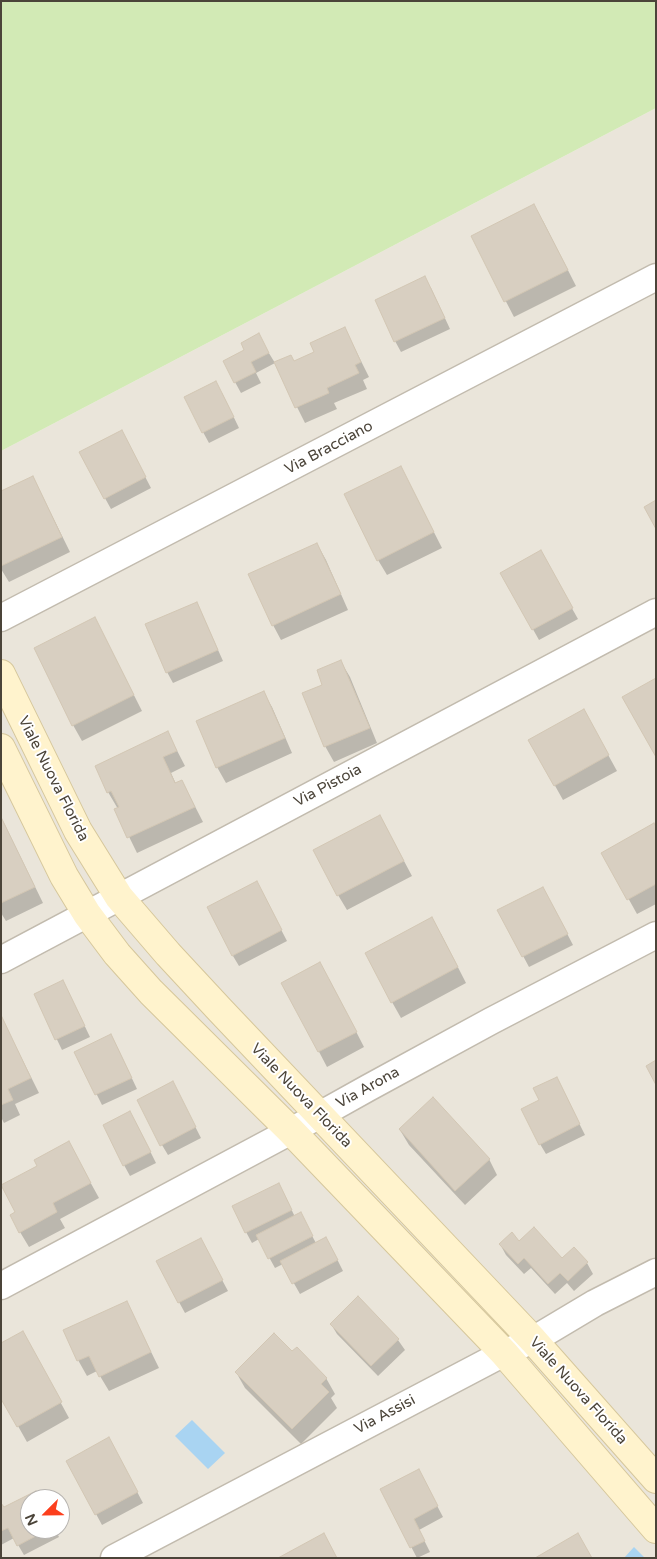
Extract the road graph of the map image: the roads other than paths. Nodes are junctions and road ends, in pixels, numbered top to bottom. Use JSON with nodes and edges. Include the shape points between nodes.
{"nodes":[{"id":1,"x":656,"y":277,"type":"edge"},
{"id":2,"x":656,"y":612,"type":"edge"},
{"id":3,"x":1,"y":618,"type":"edge"},
{"id":4,"x":1,"y":674,"type":"edge"},
{"id":5,"x":1,"y":748,"type":"edge"},
{"id":6,"x":119,"y":897,"type":"junction"},
{"id":7,"x":87,"y":914,"type":"junction"},
{"id":8,"x":656,"y":935,"type":"edge"},
{"id":9,"x":1,"y":960,"type":"edge"},
{"id":10,"x":319,"y":1115,"type":"junction"},
{"id":11,"x":291,"y":1131,"type":"junction"},
{"id":12,"x":656,"y":1272,"type":"edge"},
{"id":13,"x":1,"y":1286,"type":"edge"},
{"id":14,"x":533,"y":1340,"type":"junction"},
{"id":15,"x":504,"y":1353,"type":"junction"},
{"id":16,"x":656,"y":1479,"type":"edge"},
{"id":17,"x":656,"y":1529,"type":"edge"},
{"id":18,"x":114,"y":1558,"type":"edge"}],
"edges":[{"from":1,"to":3,"type":"street","name":"Via Bracciano"},
{"from":2,"to":6,"type":"street","name":"Via Pistoia"},
{"from":4,"to":6,"type":"street","name":"Viale Nuova Florida","via":[[78,831]]},
{"from":5,"to":7,"type":"street","name":"Viale Nuova Florida","via":[[52,852]]},
{"from":6,"to":7,"type":"street","name":"Via Pistoia"},
{"from":6,"to":10,"type":"street","name":"Viale Nuova Florida"},
{"from":7,"to":9,"type":"street","name":"Via Pistoia"},
{"from":7,"to":11,"type":"street","name":"Viale Nuova Florida","via":[[151,992]]},
{"from":8,"to":10,"type":"street","name":"Via Arona"},
{"from":10,"to":11,"type":"street","name":"Via Arona"},
{"from":10,"to":14,"type":"street","name":"Viale Nuova Florida"},
{"from":11,"to":13,"type":"street","name":"Via Arona"},
{"from":11,"to":15,"type":"street","name":"Viale Nuova Florida"},
{"from":12,"to":14,"type":"street","name":"Via Assisi"},
{"from":14,"to":15,"type":"street","name":"Via Assisi"},
{"from":14,"to":16,"type":"street","name":"Viale Nuova Florida"},
{"from":15,"to":17,"type":"street","name":"Viale Nuova Florida"},
{"from":15,"to":18,"type":"street","name":"Via Assisi"}]}
